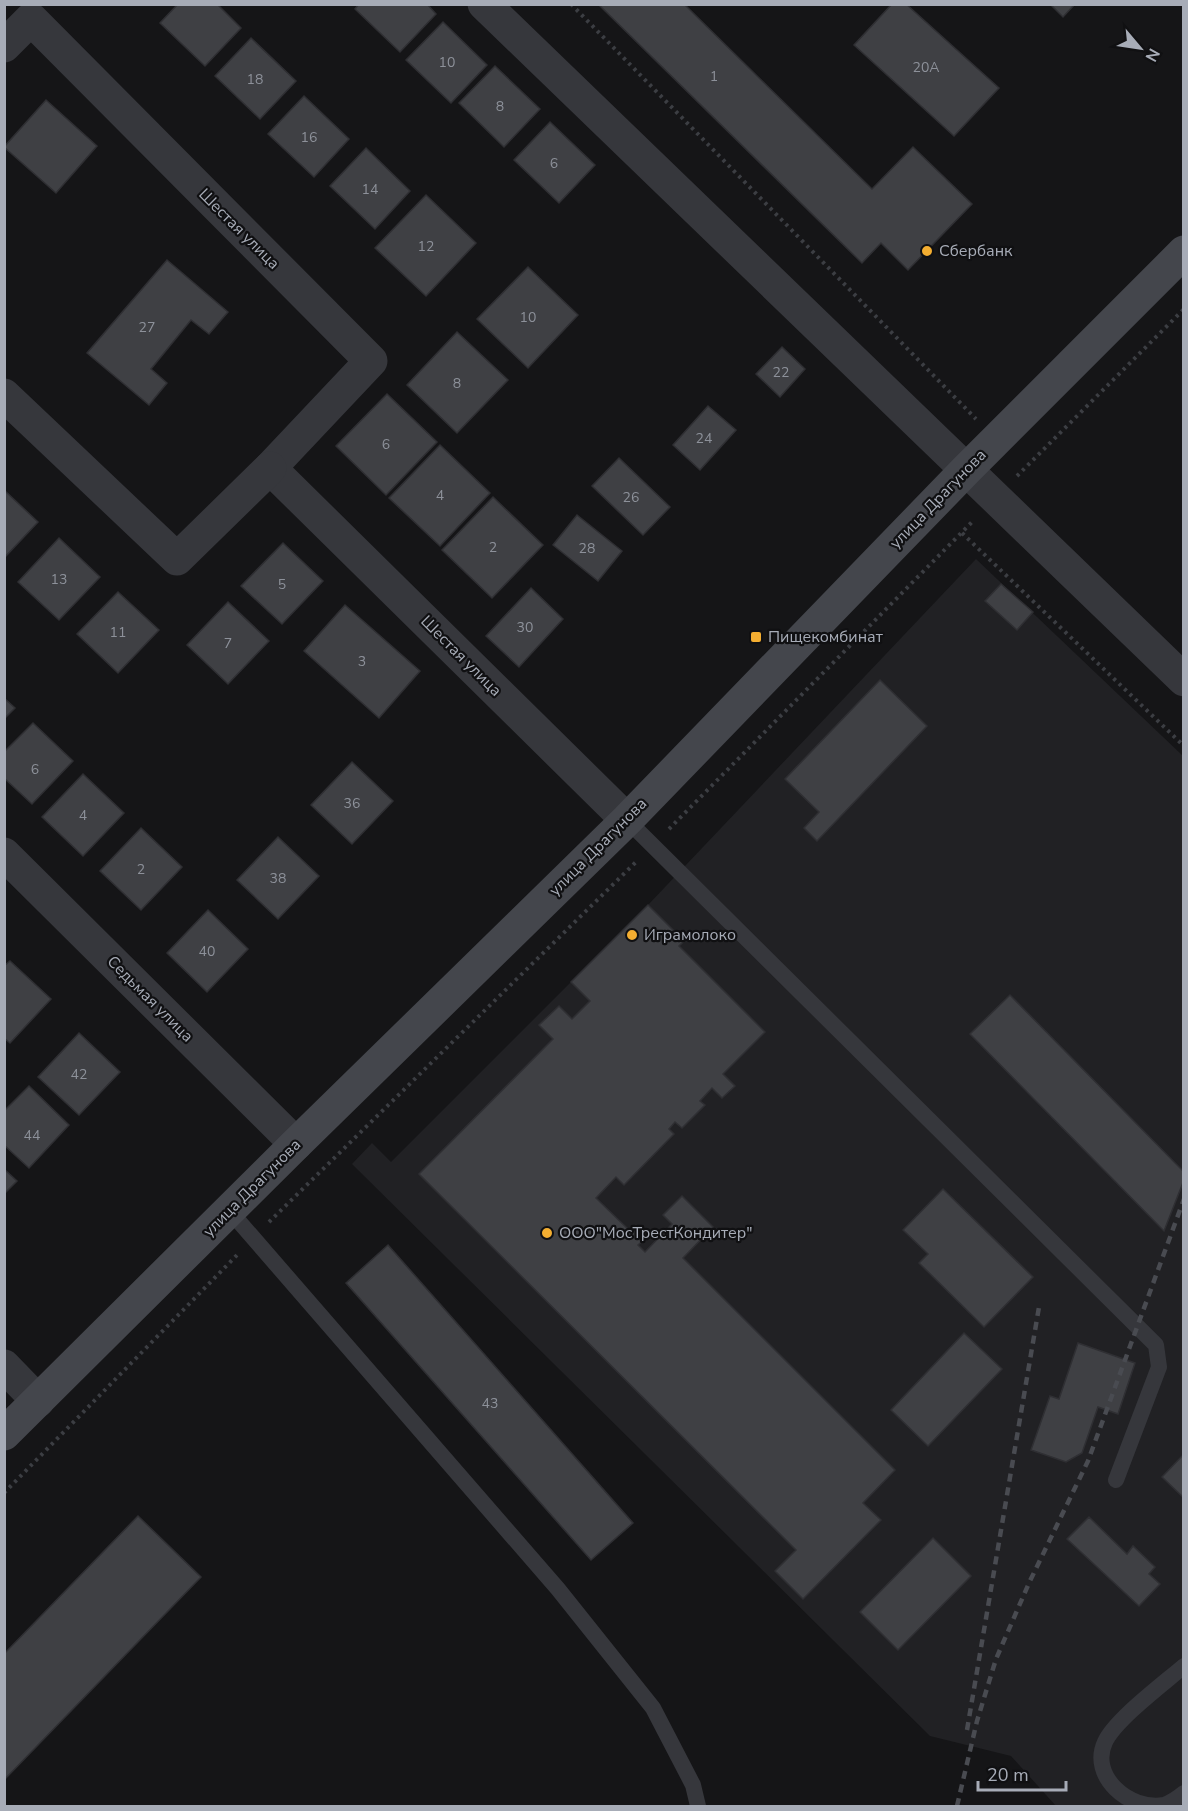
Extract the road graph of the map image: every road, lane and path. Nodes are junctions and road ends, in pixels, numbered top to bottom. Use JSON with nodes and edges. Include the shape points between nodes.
{"nodes":[{"id":1,"x":484,"y":4,"type":"edge"},
{"id":2,"x":571,"y":4,"type":"edge"},
{"id":3,"x":4,"y":45,"type":"edge"},
{"id":4,"x":1184,"y":252,"type":"edge"},
{"id":5,"x":1184,"y":309,"type":"edge"},
{"id":6,"x":4,"y":395,"type":"edge"},
{"id":7,"x":996,"y":440,"type":"junction"},
{"id":8,"x":1027,"y":466,"type":"junction"},
{"id":9,"x":270,"y":468,"type":"junction"},
{"id":10,"x":966,"y":470,"type":"junction"},
{"id":11,"x":995,"y":498,"type":"junction"},
{"id":12,"x":962,"y":533,"type":"junction"},
{"id":13,"x":1184,"y":680,"type":"edge"},
{"id":14,"x":1184,"y":746,"type":"edge"},
{"id":15,"x":627,"y":820,"type":"junction"},
{"id":16,"x":653,"y":845,"type":"junction"},
{"id":17,"x":4,"y":854,"type":"edge"},
{"id":18,"x":296,"y":1144,"type":"junction"},
{"id":19,"x":230,"y":1210,"type":"junction"},
{"id":20,"x":253,"y":1239,"type":"junction"},
{"id":21,"x":4,"y":1366,"type":"edge"},
{"id":22,"x":38,"y":1401,"type":"junction"},
{"id":23,"x":4,"y":1434,"type":"edge"},
{"id":24,"x":1116,"y":1480,"type":"dead end"},
{"id":25,"x":4,"y":1493,"type":"edge"},
{"id":26,"x":1184,"y":1666,"type":"edge"},
{"id":27,"x":1184,"y":1793,"type":"edge"},
{"id":28,"x":698,"y":1806,"type":"edge"}],
"edges":[{"from":1,"to":10,"type":"street"},
{"from":2,"to":7,"type":"path"},
{"from":3,"to":9,"type":"street","name":"Шестая улица","via":[[31,19],[371,361]]},
{"from":4,"to":7,"type":"main road","name":"улица Драгунова"},
{"from":5,"to":8,"type":"path"},
{"from":6,"to":9,"type":"street","name":"Шестая улица","via":[[177,559]]},
{"from":7,"to":8,"type":"path"},
{"from":7,"to":10,"type":"main road","name":"улица Драгунова"},
{"from":8,"to":11,"type":"path"},
{"from":9,"to":15,"type":"street","name":"Шестая улица"},
{"from":10,"to":11,"type":"street"},
{"from":10,"to":15,"type":"main road","name":"улица Драгунова"},
{"from":11,"to":12,"type":"path"},
{"from":11,"to":13,"type":"street"},
{"from":12,"to":14,"type":"path"},
{"from":12,"to":16,"type":"path"},
{"from":15,"to":16,"type":"lane"},
{"from":15,"to":18,"type":"main road","name":"улица Драгунова"},
{"from":16,"to":20,"type":"path"},
{"from":16,"to":24,"type":"lane","via":[[1156,1345],[1159,1367]]},
{"from":17,"to":18,"type":"street","name":"Седьмая улица"},
{"from":18,"to":19,"type":"main road","name":"улица Драгунова"},
{"from":19,"to":20,"type":"lane"},
{"from":19,"to":22,"type":"main road","name":"улица Драгунова"},
{"from":20,"to":25,"type":"path"},
{"from":20,"to":28,"type":"lane","via":[[558,1589],[653,1708],[693,1785]]},
{"from":21,"to":22,"type":"street"},
{"from":22,"to":23,"type":"main road","name":"улица Драгунова"},
{"from":26,"to":27,"type":"lane","via":[[1117,1725],[1104,1744],[1101,1758],[1111,1787],[1137,1804],[1164,1805]]}]}
